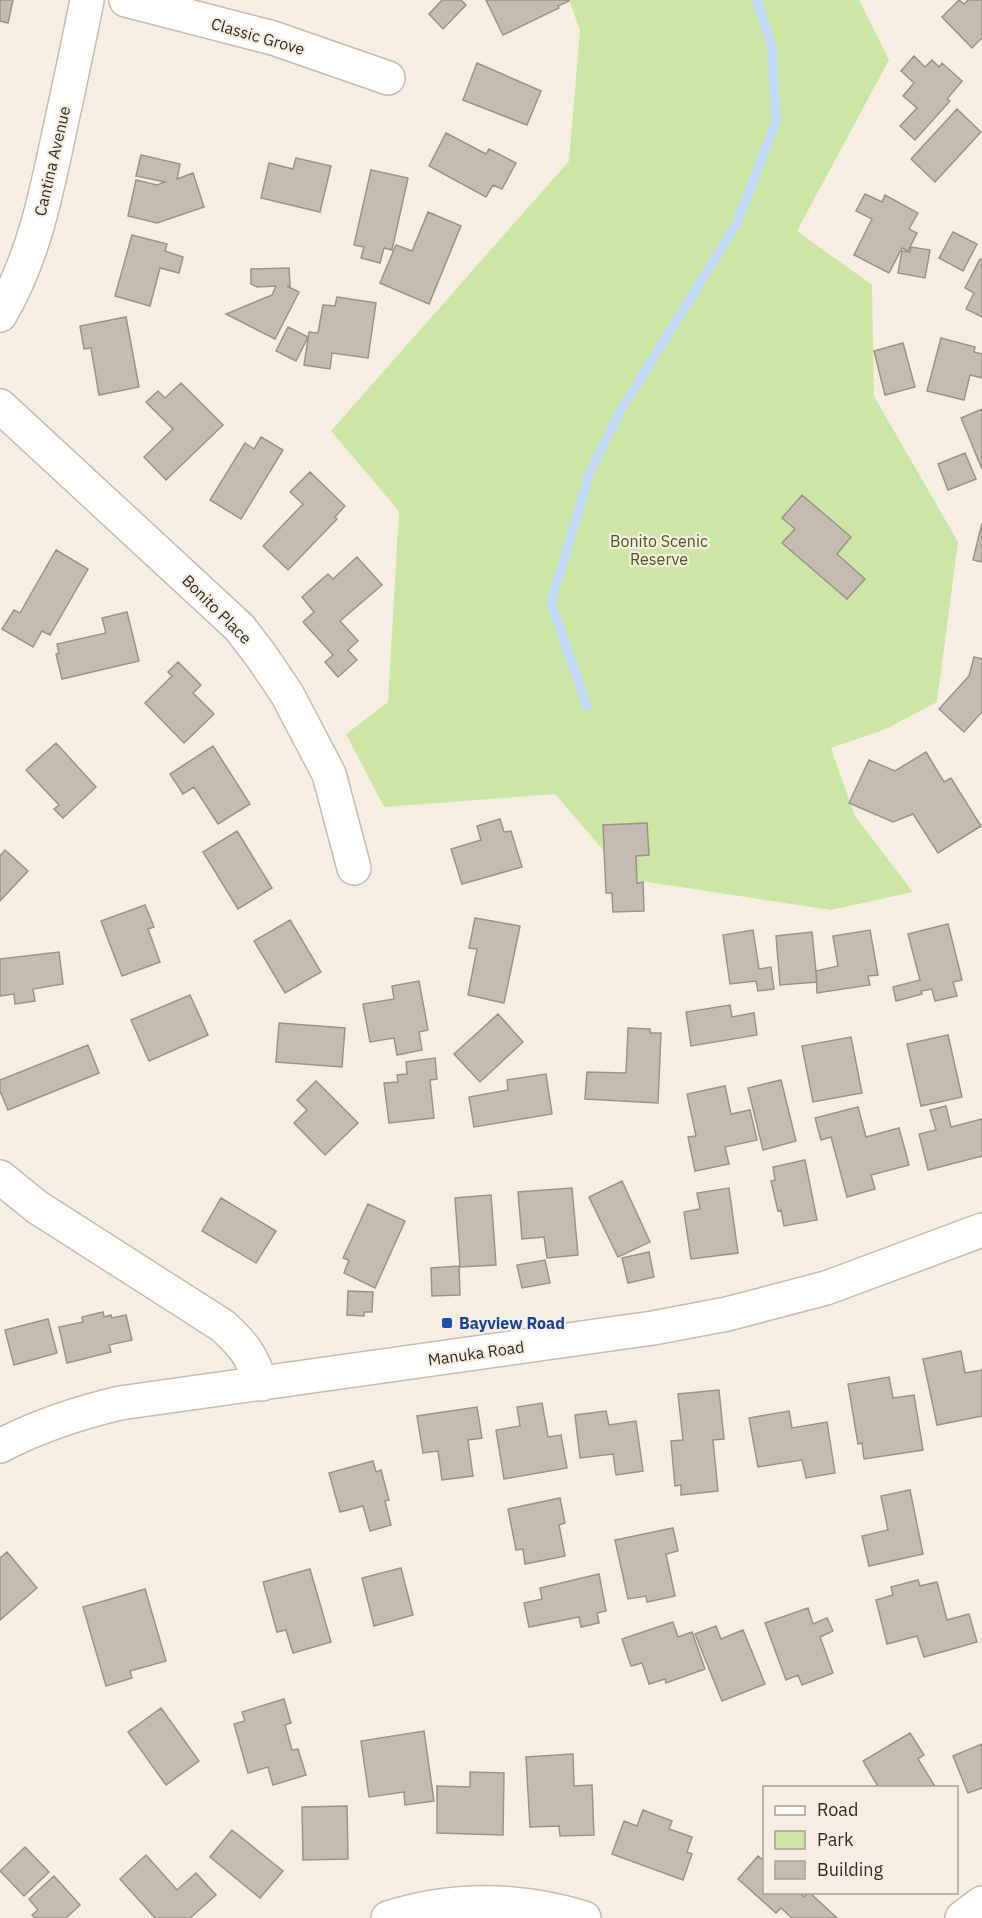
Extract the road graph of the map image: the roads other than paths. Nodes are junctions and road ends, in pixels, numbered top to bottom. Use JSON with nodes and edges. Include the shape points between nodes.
{"nodes":[{"id":1,"x":87,"y":0,"type":"edge"},
{"id":2,"x":126,"y":0,"type":"edge"},
{"id":3,"x":388,"y":78,"type":"dead end"},
{"id":4,"x":0,"y":315,"type":"edge"},
{"id":5,"x":0,"y":406,"type":"edge"},
{"id":6,"x":354,"y":868,"type":"dead end"},
{"id":7,"x":0,"y":1177,"type":"edge"},
{"id":8,"x":982,"y":1230,"type":"edge"},
{"id":9,"x":262,"y":1384,"type":"junction"},
{"id":10,"x":0,"y":1446,"type":"edge"},
{"id":11,"x":982,"y":1903,"type":"edge"},
{"id":12,"x":388,"y":1918,"type":"edge"},
{"id":13,"x":584,"y":1918,"type":"edge"},
{"id":14,"x":962,"y":1918,"type":"edge"}],
"edges":[{"from":1,"to":4,"type":"street","name":"Cantina Avenue","via":[[38,224],[27,260]]},
{"from":2,"to":3,"type":"street","name":"Classic Grove","via":[[273,38]]},
{"from":5,"to":6,"type":"street","name":"Bonito Place","via":[[240,628],[287,694],[329,774]]},
{"from":7,"to":9,"type":"street","via":[[37,1207],[223,1326],[247,1351]]},
{"from":8,"to":9,"type":"street","name":"Manuka Road","via":[[826,1288],[727,1314]]},
{"from":9,"to":10,"type":"street","name":"Manuka Road","via":[[120,1403],[56,1421]]},
{"from":11,"to":14,"type":"street"},
{"from":12,"to":13,"type":"street","via":[[430,1906],[495,1903],[543,1907]]}]}
